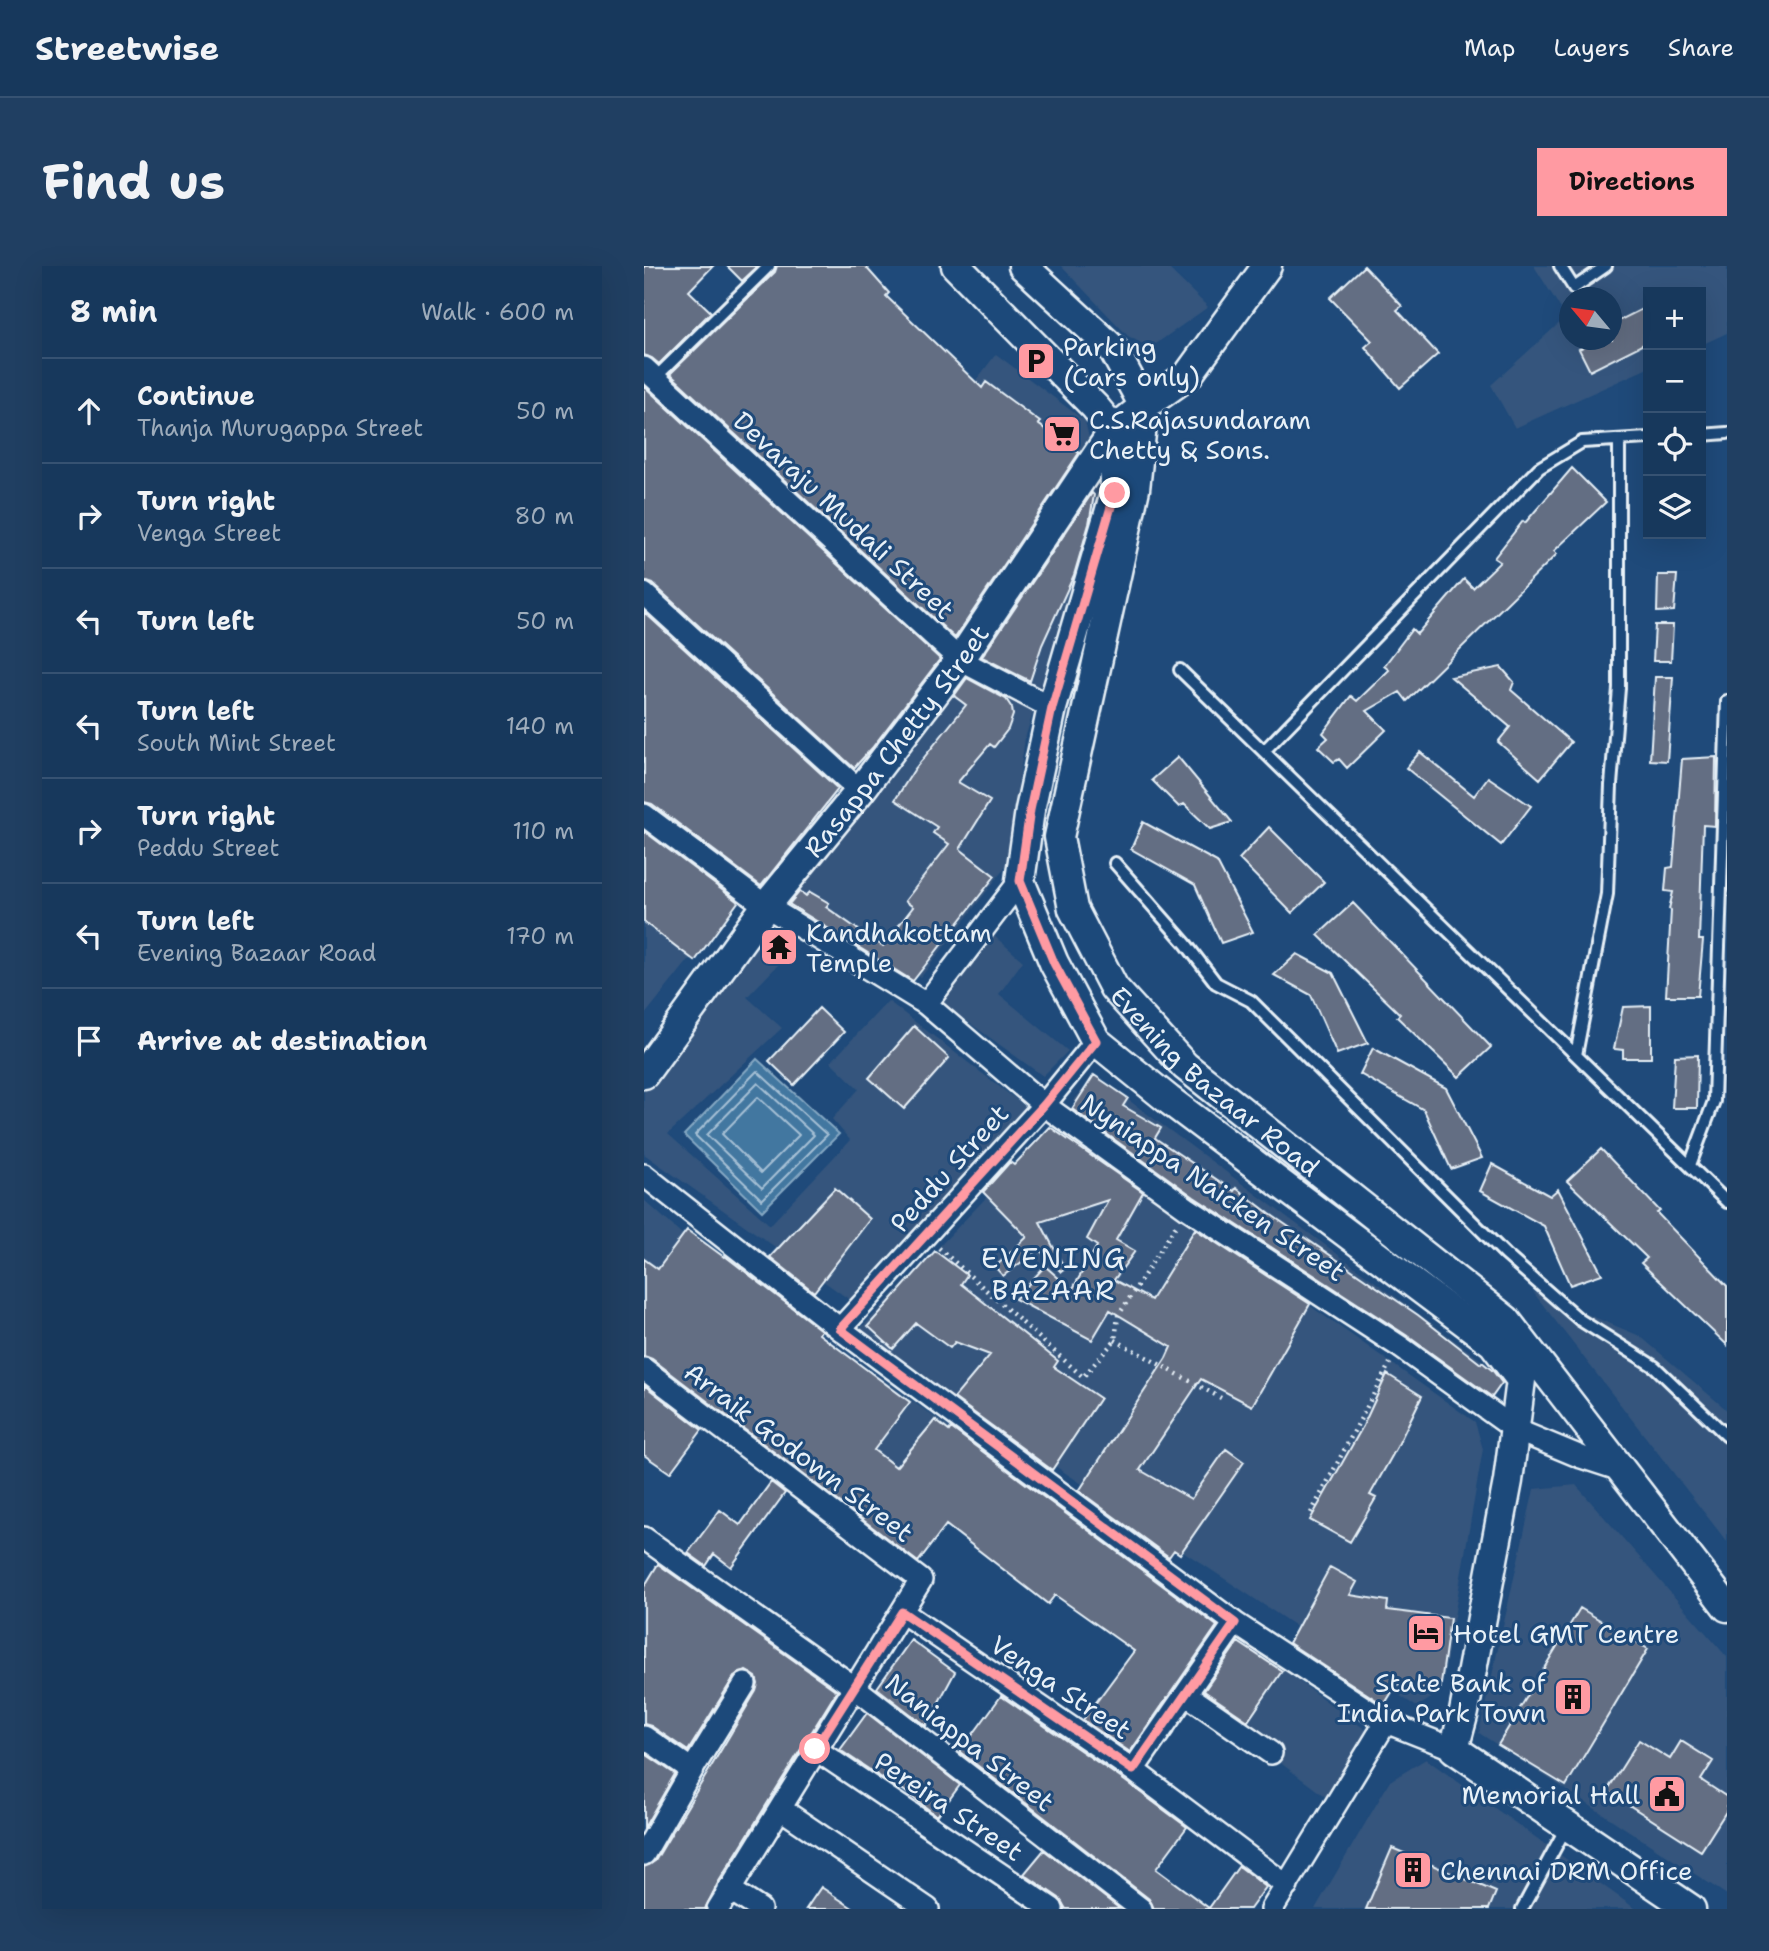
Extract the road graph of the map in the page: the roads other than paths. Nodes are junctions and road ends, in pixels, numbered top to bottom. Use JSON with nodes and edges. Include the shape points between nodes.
{"nodes":[{"id":1,"x":769,"y":266,"type":"edge"},
{"id":2,"x":957,"y":266,"type":"edge"},
{"id":3,"x":1023,"y":266,"type":"edge"},
{"id":4,"x":1267,"y":266,"type":"edge"},
{"id":5,"x":1560,"y":266,"type":"edge"},
{"id":6,"x":1606,"y":266,"type":"edge"},
{"id":7,"x":649,"y":374,"type":"edge"},
{"id":8,"x":1144,"y":406,"type":"junction"},
{"id":9,"x":1114,"y":430,"type":"junction"},
{"id":10,"x":1727,"y":433,"type":"edge"},
{"id":11,"x":1706,"y":435,"type":"edge"},
{"id":12,"x":1643,"y":438,"type":"edge"},
{"id":13,"x":1619,"y":440,"type":"junction"},
{"id":14,"x":644,"y":594,"type":"edge"},
{"id":15,"x":960,"y":660,"type":"junction"},
{"id":16,"x":1181,"y":670,"type":"dead end"},
{"id":17,"x":1727,"y":701,"type":"edge"},
{"id":18,"x":1052,"y":708,"type":"junction"},
{"id":19,"x":1264,"y":751,"type":"junction"},
{"id":20,"x":860,"y":791,"type":"junction"},
{"id":21,"x":644,"y":815,"type":"edge"},
{"id":22,"x":1115,"y":863,"type":"dead end"},
{"id":23,"x":1020,"y":881,"type":"junction"},
{"id":24,"x":766,"y":906,"type":"junction"},
{"id":25,"x":926,"y":1003,"type":"junction"},
{"id":26,"x":1096,"y":1041,"type":"junction"},
{"id":27,"x":1576,"y":1055,"type":"junction"},
{"id":28,"x":644,"y":1074,"type":"edge"},
{"id":29,"x":1044,"y":1105,"type":"junction"},
{"id":30,"x":1281,"y":1142,"type":"junction"},
{"id":31,"x":1690,"y":1165,"type":"junction"},
{"id":32,"x":1261,"y":1168,"type":"junction"},
{"id":33,"x":644,"y":1175,"type":"edge"},
{"id":34,"x":1727,"y":1202,"type":"edge"},
{"id":35,"x":840,"y":1329,"type":"junction"},
{"id":36,"x":644,"y":1369,"type":"edge"},
{"id":37,"x":1516,"y":1430,"type":"junction"},
{"id":38,"x":1727,"y":1437,"type":"edge"},
{"id":39,"x":1624,"y":1471,"type":"junction"},
{"id":40,"x":644,"y":1538,"type":"edge"},
{"id":41,"x":1727,"y":1607,"type":"edge"},
{"id":42,"x":902,"y":1612,"type":"junction"},
{"id":43,"x":1235,"y":1623,"type":"junction"},
{"id":44,"x":745,"y":1684,"type":"dead end"},
{"id":45,"x":854,"y":1687,"type":"junction"},
{"id":46,"x":1187,"y":1695,"type":"junction"},
{"id":47,"x":1386,"y":1722,"type":"junction"},
{"id":48,"x":644,"y":1737,"type":"edge"},
{"id":49,"x":815,"y":1749,"type":"junction"},
{"id":50,"x":1454,"y":1749,"type":"junction"},
{"id":51,"x":1271,"y":1754,"type":"dead end"},
{"id":52,"x":692,"y":1770,"type":"junction"},
{"id":53,"x":1133,"y":1770,"type":"junction"},
{"id":54,"x":781,"y":1809,"type":"junction"},
{"id":55,"x":1568,"y":1825,"type":"junction"},
{"id":56,"x":644,"y":1854,"type":"edge"},
{"id":57,"x":1287,"y":1886,"type":"junction"},
{"id":58,"x":729,"y":1889,"type":"junction"},
{"id":59,"x":718,"y":1909,"type":"edge"},
{"id":60,"x":760,"y":1909,"type":"edge"},
{"id":61,"x":928,"y":1909,"type":"edge"},
{"id":62,"x":1052,"y":1909,"type":"edge"},
{"id":63,"x":1141,"y":1909,"type":"edge"},
{"id":64,"x":1272,"y":1909,"type":"edge"},
{"id":65,"x":1521,"y":1909,"type":"edge"},
{"id":66,"x":1691,"y":1909,"type":"edge"}],
"edges":[{"from":1,"to":7,"type":"lane"},
{"from":2,"to":9,"type":"main road"},
{"from":3,"to":8,"type":"main road","via":[[1113,349]]},
{"from":4,"to":8,"type":"main road","name":"Rasappa Chetty Street","via":[[1188,375]]},
{"from":5,"to":6,"type":"lane","via":[[1574,288]]},
{"from":7,"to":15,"type":"street","name":"Devaraju Mudali Street"},
{"from":8,"to":9,"type":"main road","name":"Rasappa Chetty Street"},
{"from":8,"to":30,"type":"main road","name":"Evening Bazaar Road","via":[[1135,489],[1059,837],[1073,909],[1114,988],[1185,1066]]},
{"from":9,"to":15,"type":"main road","name":"Rasappa Chetty Street"},
{"from":9,"to":18,"type":"main road","via":[[1115,493]]},
{"from":10,"to":11,"type":"lane"},
{"from":12,"to":13,"type":"lane"},
{"from":13,"to":19,"type":"lane","via":[[1583,442],[1539,468]]},
{"from":13,"to":27,"type":"lane","via":[[1619,688],[1607,894]]},
{"from":14,"to":20,"type":"street"},
{"from":15,"to":18,"type":"street","name":"Devaraju Mudali Street"},
{"from":15,"to":20,"type":"main road","name":"Rasappa Chetty Street"},
{"from":16,"to":19,"type":"lane"},
{"from":17,"to":31,"type":"lane","via":[[1714,1101]]},
{"from":18,"to":23,"type":"main road"},
{"from":19,"to":27,"type":"lane"},
{"from":20,"to":24,"type":"main road","name":"Rasappa Chetty Street"},
{"from":21,"to":24,"type":"street","name":"Nyniappa Naicken Street"},
{"from":22,"to":38,"type":"lane","via":[[1216,982],[1251,1001],[1506,1255],[1580,1320],[1655,1367]]},
{"from":23,"to":25,"type":"street"},
{"from":23,"to":26,"type":"main road","name":"Evening Bazaar Road","via":[[1054,963]]},
{"from":24,"to":25,"type":"street","name":"Nyniappa Naicken Street"},
{"from":24,"to":28,"type":"main road","name":"Rasappa Chetty Street"},
{"from":25,"to":29,"type":"street","name":"Nyniappa Naicken Street"},
{"from":26,"to":29,"type":"street","name":"Peddu Street"},
{"from":26,"to":32,"type":"main road","name":"Evening Bazaar Road"},
{"from":27,"to":31,"type":"lane"},
{"from":29,"to":35,"type":"street","name":"Peddu Street"},
{"from":29,"to":37,"type":"street","name":"Nyniappa Naicken Street","via":[[1187,1208],[1399,1346]]},
{"from":30,"to":32,"type":"main road"},
{"from":30,"to":39,"type":"main road","name":"Evening Bazaar Road","via":[[1506,1320]]},
{"from":31,"to":34,"type":"lane"},
{"from":32,"to":37,"type":"main road","name":"Evening Bazaar Road","via":[[1493,1343],[1521,1380]]},
{"from":33,"to":35,"type":"street"},
{"from":35,"to":43,"type":"street"},
{"from":36,"to":42,"type":"street","name":"Arraik Godown Street","via":[[921,1580]]},
{"from":37,"to":39,"type":"street","name":"Nyniappa Naicken Street"},
{"from":37,"to":50,"type":"main road"},
{"from":39,"to":41,"type":"main road","name":"Evening Bazaar Road"},
{"from":40,"to":45,"type":"street","name":"Naniappa Street"},
{"from":42,"to":45,"type":"street"},
{"from":42,"to":53,"type":"street","name":"Venga Street"},
{"from":43,"to":46,"type":"street"},
{"from":43,"to":47,"type":"street"},
{"from":44,"to":52,"type":"street"},
{"from":45,"to":49,"type":"street"},
{"from":45,"to":63,"type":"street","name":"Naniappa Street"},
{"from":46,"to":51,"type":"street"},
{"from":46,"to":53,"type":"street"},
{"from":47,"to":50,"type":"street"},
{"from":47,"to":57,"type":"street"},
{"from":48,"to":52,"type":"street"},
{"from":49,"to":54,"type":"street"},
{"from":49,"to":62,"type":"street","name":"Pereira Street"},
{"from":50,"to":55,"type":"main road"},
{"from":52,"to":56,"type":"street"},
{"from":53,"to":57,"type":"street","name":"Venga Street"},
{"from":54,"to":58,"type":"street"},
{"from":54,"to":61,"type":"street"},
{"from":55,"to":65,"type":"lane"},
{"from":55,"to":66,"type":"main road"},
{"from":57,"to":64,"type":"street"},
{"from":58,"to":59,"type":"street"},
{"from":58,"to":60,"type":"street"}]}
